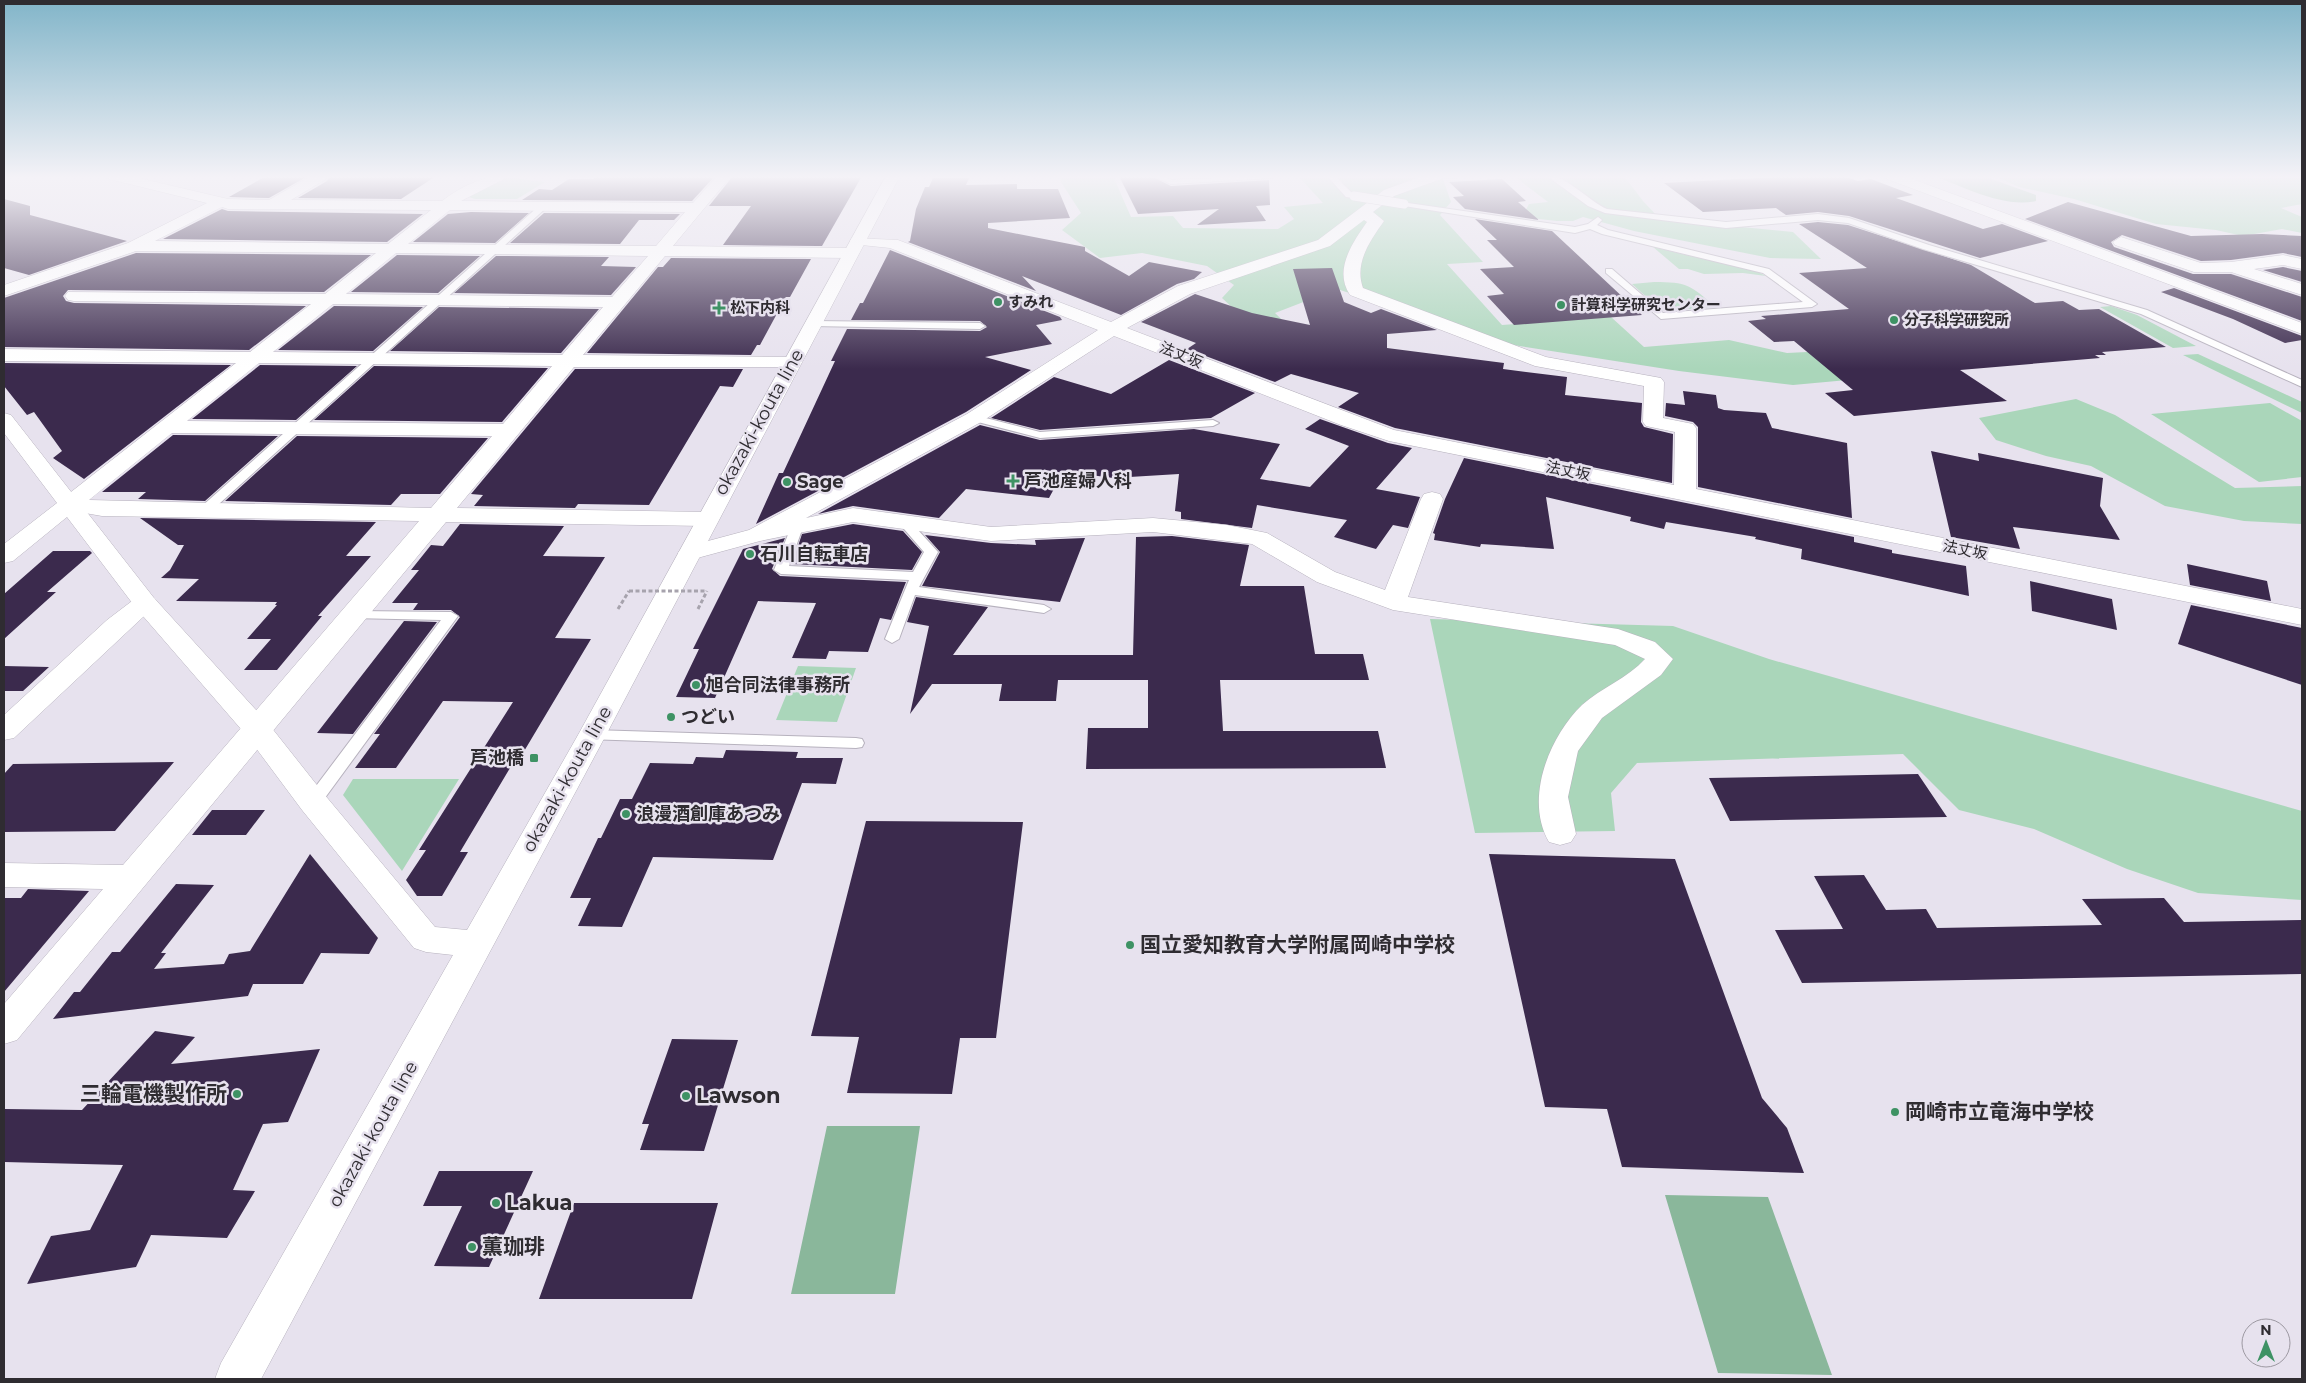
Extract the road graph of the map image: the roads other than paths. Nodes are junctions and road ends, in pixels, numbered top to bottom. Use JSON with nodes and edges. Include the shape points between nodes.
{"nodes":[{"id":1,"x":145,"y":241,"type":"edge"},
{"id":2,"x":402,"y":241,"type":"edge"},
{"id":3,"x":505,"y":241,"type":"edge"},
{"id":4,"x":670,"y":241,"type":"edge"},
{"id":5,"x":858,"y":241,"type":"edge"},
{"id":6,"x":1327,"y":241,"type":"edge"},
{"id":7,"x":1362,"y":241,"type":"edge"},
{"id":8,"x":1640,"y":241,"type":"edge"},
{"id":9,"x":1905,"y":241,"type":"edge"},
{"id":10,"x":2065,"y":241,"type":"edge"},
{"id":11,"x":2118,"y":241,"type":"edge"},
{"id":12,"x":134,"y":246,"type":"junction"},
{"id":13,"x":854,"y":247,"type":"junction"},
{"id":14,"x":392,"y":248,"type":"junction"},
{"id":15,"x":496,"y":249,"type":"junction"},
{"id":16,"x":661,"y":251,"type":"junction"},
{"id":17,"x":2302,"y":264,"type":"edge"},
{"id":18,"x":2231,"y":267,"type":"junction"},
{"id":19,"x":1609,"y":271,"type":"dead end"},
{"id":20,"x":2302,"y":290,"type":"edge"},
{"id":21,"x":4,"y":291,"type":"edge"},
{"id":22,"x":74,"y":296,"type":"dead end"},
{"id":23,"x":329,"y":299,"type":"junction"},
{"id":24,"x":439,"y":300,"type":"junction"},
{"id":25,"x":616,"y":302,"type":"junction"},
{"id":26,"x":814,"y":324,"type":"junction"},
{"id":27,"x":980,"y":326,"type":"dead end"},
{"id":28,"x":1114,"y":328,"type":"junction"},
{"id":29,"x":2302,"y":329,"type":"edge"},
{"id":30,"x":4,"y":355,"type":"edge"},
{"id":31,"x":257,"y":357,"type":"junction"},
{"id":32,"x":374,"y":358,"type":"junction"},
{"id":33,"x":568,"y":361,"type":"junction"},
{"id":34,"x":791,"y":363,"type":"junction"},
{"id":35,"x":2302,"y":384,"type":"edge"},
{"id":36,"x":974,"y":418,"type":"junction"},
{"id":37,"x":4,"y":419,"type":"edge"},
{"id":38,"x":1213,"y":423,"type":"dead end"},
{"id":39,"x":168,"y":427,"type":"junction"},
{"id":40,"x":296,"y":428,"type":"junction"},
{"id":41,"x":508,"y":430,"type":"junction"},
{"id":42,"x":1685,"y":494,"type":"junction"},
{"id":43,"x":1432,"y":499,"type":"dead end"},
{"id":44,"x":70,"y":504,"type":"junction"},
{"id":45,"x":205,"y":510,"type":"junction"},
{"id":46,"x":439,"y":515,"type":"junction"},
{"id":47,"x":707,"y":518,"type":"junction"},
{"id":48,"x":904,"y":522,"type":"junction"},
{"id":49,"x":797,"y":527,"type":"junction"},
{"id":50,"x":757,"y":535,"type":"junction"},
{"id":51,"x":690,"y":553,"type":"junction"},
{"id":52,"x":4,"y":556,"type":"edge"},
{"id":53,"x":917,"y":576,"type":"junction"},
{"id":54,"x":910,"y":590,"type":"junction"},
{"id":55,"x":1393,"y":602,"type":"junction"},
{"id":56,"x":145,"y":603,"type":"junction"},
{"id":57,"x":1044,"y":609,"type":"dead end"},
{"id":58,"x":356,"y":614,"type":"junction"},
{"id":59,"x":2302,"y":617,"type":"edge"},
{"id":60,"x":892,"y":638,"type":"dead end"},
{"id":61,"x":256,"y":729,"type":"junction"},
{"id":62,"x":4,"y":731,"type":"edge"},
{"id":63,"x":592,"y":736,"type":"junction"},
{"id":64,"x":856,"y":743,"type":"dead end"},
{"id":65,"x":313,"y":802,"type":"junction"},
{"id":66,"x":1560,"y":834,"type":"dead end"},
{"id":67,"x":4,"y":875,"type":"edge"},
{"id":68,"x":131,"y":877,"type":"junction"},
{"id":69,"x":476,"y":944,"type":"junction"},
{"id":70,"x":4,"y":1029,"type":"edge"},
{"id":71,"x":237,"y":1379,"type":"edge"}],
"edges":[{"from":1,"to":12,"type":"street"},
{"from":2,"to":14,"type":"street"},
{"from":3,"to":15,"type":"lane"},
{"from":4,"to":16,"type":"street"},
{"from":5,"to":13,"type":"street","name":"okazaki-kouta line"},
{"from":6,"to":28,"type":"street","via":[[1184,290]]},
{"from":7,"to":42,"type":"street","via":[[1354,252],[1352,283],[1356,291],[1542,362],[1654,382],[1653,422],[1686,428]]},
{"from":8,"to":19,"type":"lane","via":[[1766,271],[1812,304],[1661,316]]},
{"from":9,"to":35,"type":"lane","via":[[2144,312]]},
{"from":10,"to":29,"type":"street"},
{"from":11,"to":18,"type":"street","via":[[2200,268]]},
{"from":12,"to":14,"type":"street","name":"法丈坂"},
{"from":12,"to":21,"type":"street"},
{"from":13,"to":16,"type":"street","name":"法丈坂"},
{"from":13,"to":26,"type":"street","name":"okazaki-kouta line"},
{"from":13,"to":28,"type":"street","name":"法丈坂","via":[[892,243]]},
{"from":14,"to":15,"type":"street","name":"法丈坂"},
{"from":14,"to":23,"type":"street"},
{"from":15,"to":16,"type":"street","name":"法丈坂"},
{"from":15,"to":24,"type":"lane"},
{"from":16,"to":25,"type":"street"},
{"from":17,"to":18,"type":"street","via":[[2283,260]]},
{"from":18,"to":20,"type":"street"},
{"from":22,"to":23,"type":"street"},
{"from":23,"to":24,"type":"street"},
{"from":23,"to":31,"type":"street"},
{"from":24,"to":25,"type":"street"},
{"from":24,"to":32,"type":"lane"},
{"from":25,"to":33,"type":"street"},
{"from":26,"to":27,"type":"lane"},
{"from":26,"to":34,"type":"street","name":"okazaki-kouta line"},
{"from":28,"to":36,"type":"street"},
{"from":28,"to":42,"type":"street","name":"法丈坂","via":[[1388,434]]},
{"from":30,"to":31,"type":"street"},
{"from":31,"to":32,"type":"street"},
{"from":31,"to":39,"type":"street"},
{"from":32,"to":33,"type":"street"},
{"from":32,"to":40,"type":"lane"},
{"from":33,"to":34,"type":"street"},
{"from":33,"to":41,"type":"street"},
{"from":34,"to":47,"type":"street","name":"okazaki-kouta line"},
{"from":36,"to":38,"type":"lane","via":[[1040,435]]},
{"from":36,"to":50,"type":"street"},
{"from":37,"to":44,"type":"street"},
{"from":39,"to":40,"type":"street"},
{"from":39,"to":44,"type":"street"},
{"from":40,"to":41,"type":"street"},
{"from":40,"to":45,"type":"lane"},
{"from":41,"to":46,"type":"street"},
{"from":42,"to":59,"type":"street","name":"法丈坂"},
{"from":43,"to":55,"type":"street"},
{"from":44,"to":45,"type":"street","via":[[102,509]]},
{"from":44,"to":52,"type":"street"},
{"from":44,"to":56,"type":"street"},
{"from":45,"to":46,"type":"street"},
{"from":46,"to":47,"type":"street"},
{"from":46,"to":58,"type":"street"},
{"from":47,"to":51,"type":"street","name":"okazaki-kouta line"},
{"from":48,"to":49,"type":"street","via":[[852,515]]},
{"from":48,"to":53,"type":"lane","via":[[931,552]]},
{"from":48,"to":55,"type":"street","via":[[991,534],[1153,525],[1227,532],[1259,538],[1326,577]]},
{"from":49,"to":50,"type":"street"},
{"from":49,"to":53,"type":"lane","via":[[781,570]]},
{"from":50,"to":51,"type":"street"},
{"from":51,"to":63,"type":"street","name":"okazaki-kouta line"},
{"from":53,"to":54,"type":"lane"},
{"from":54,"to":57,"type":"lane"},
{"from":54,"to":60,"type":"lane"},
{"from":55,"to":66,"type":"street","via":[[1618,637],[1640,643],[1660,659],[1592,712],[1564,749],[1553,797]]},
{"from":56,"to":61,"type":"street"},
{"from":56,"to":62,"type":"street"},
{"from":58,"to":61,"type":"street"},
{"from":58,"to":65,"type":"lane","via":[[451,616]]},
{"from":61,"to":65,"type":"street"},
{"from":61,"to":68,"type":"street"},
{"from":63,"to":64,"type":"lane"},
{"from":63,"to":69,"type":"street","name":"okazaki-kouta line"},
{"from":65,"to":69,"type":"street","via":[[426,939]]},
{"from":67,"to":68,"type":"street"},
{"from":68,"to":70,"type":"street"},
{"from":69,"to":71,"type":"street","name":"okazaki-kouta line"}]}
